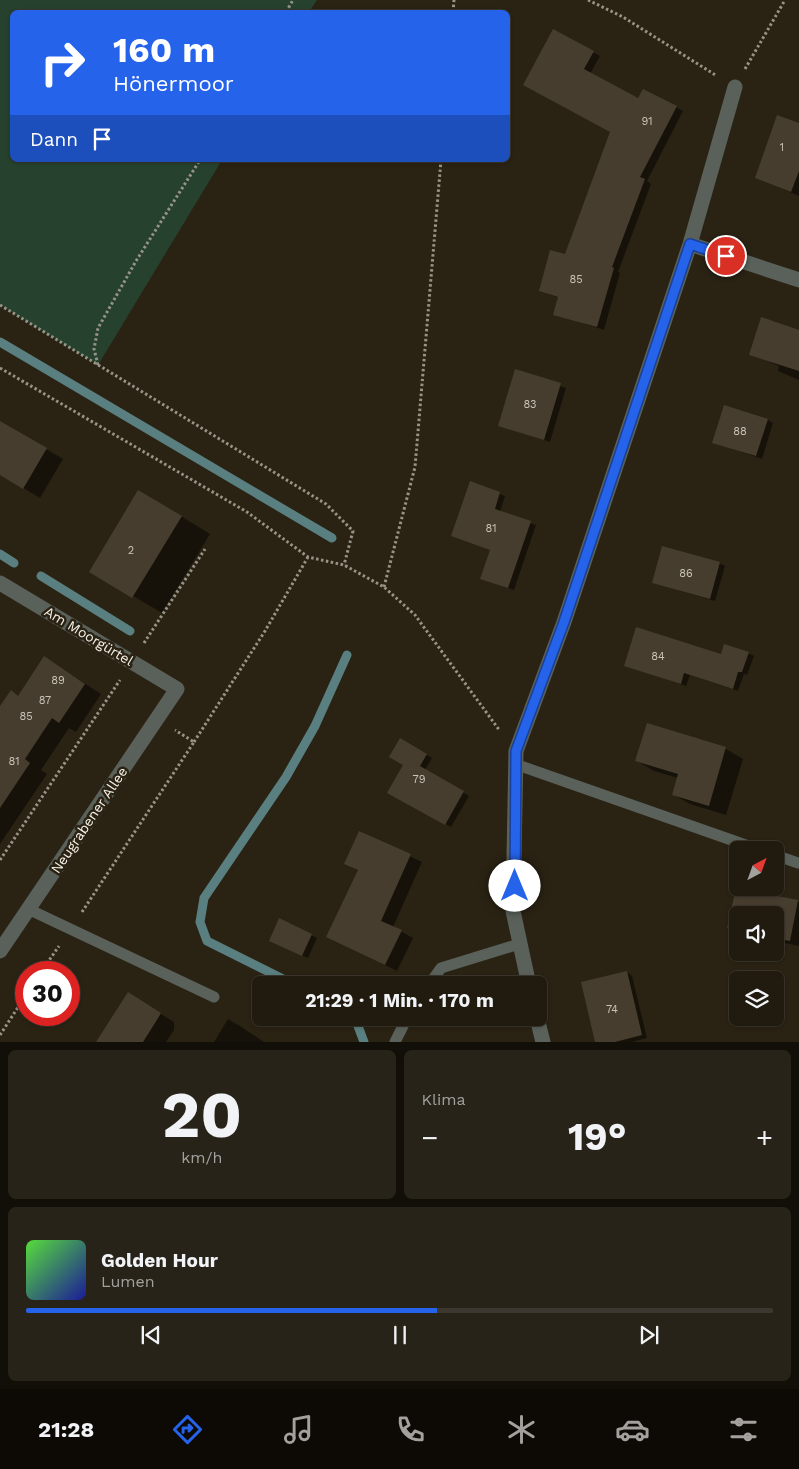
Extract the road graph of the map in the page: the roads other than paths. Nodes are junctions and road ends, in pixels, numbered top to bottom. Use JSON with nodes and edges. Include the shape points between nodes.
{"nodes":[{"id":1,"x":735,"y":87,"type":"road end"},
{"id":2,"x":690,"y":244,"type":"junction"},
{"id":3,"x":799,"y":280,"type":"edge"},
{"id":4,"x":0,"y":583,"type":"edge"},
{"id":5,"x":177,"y":689,"type":"joint"},
{"id":6,"x":515,"y":758,"type":"junction"},
{"id":7,"x":736,"y":841,"type":"edge"},
{"id":8,"x":784,"y":858,"type":"edge"},
{"id":9,"x":798,"y":863,"type":"edge"},
{"id":10,"x":28,"y":909,"type":"junction"},
{"id":11,"x":518,"y":944,"type":"junction"},
{"id":12,"x":0,"y":951,"type":"edge"},
{"id":13,"x":435,"y":976,"type":"edge"},
{"id":14,"x":527,"y":976,"type":"edge"},
{"id":15,"x":214,"y":998,"type":"dead end"},
{"id":16,"x":403,"y":1026,"type":"edge"},
{"id":17,"x":539,"y":1026,"type":"edge"},
{"id":18,"x":395,"y":1042,"type":"edge"},
{"id":19,"x":544,"y":1042,"type":"edge"}],
"edges":[{"from":1,"to":2,"type":"street"},
{"from":2,"to":3,"type":"street"},
{"from":2,"to":6,"type":"street"},
{"from":4,"to":5,"type":"street","name":"Am Moorgürtel"},
{"from":5,"to":10,"type":"street","name":"Neugrabener Allee"},
{"from":6,"to":7,"type":"lane"},
{"from":6,"to":11,"type":"street","via":[[513,911]]},
{"from":8,"to":9,"type":"lane"},
{"from":10,"to":12,"type":"street","name":"Neugrabener Allee"},
{"from":10,"to":15,"type":"lane"},
{"from":11,"to":13,"type":"lane","via":[[441,968]]},
{"from":11,"to":14,"type":"street"},
{"from":16,"to":18,"type":"lane"},
{"from":17,"to":19,"type":"street"}]}
